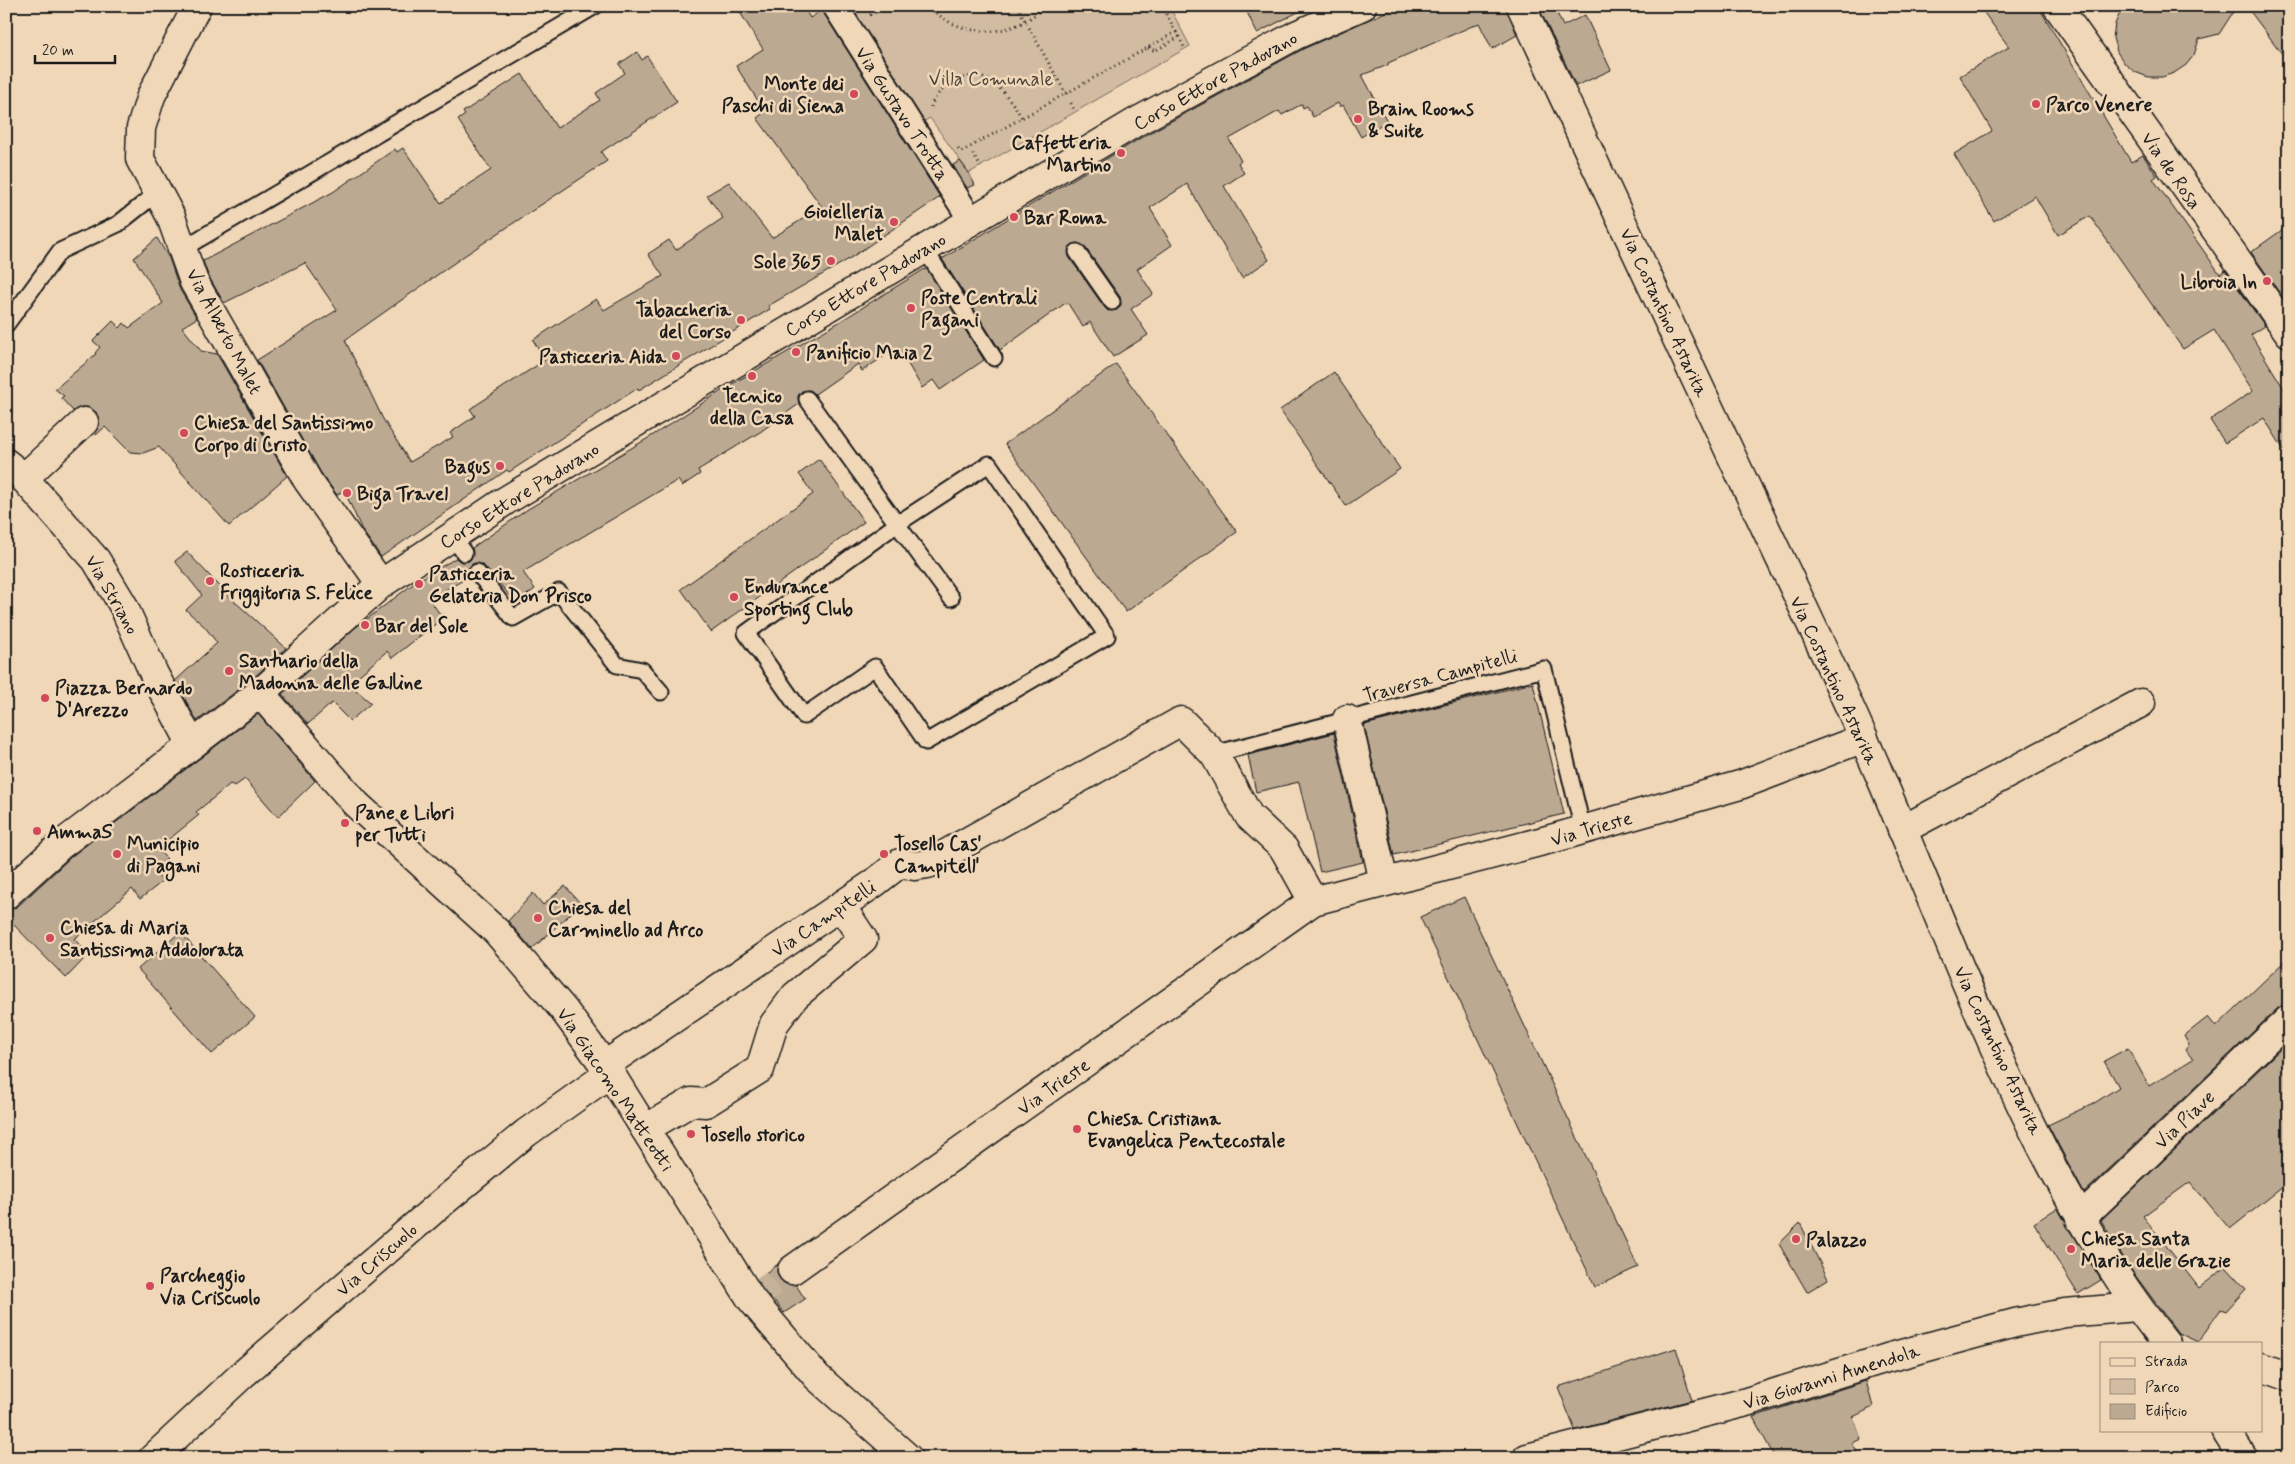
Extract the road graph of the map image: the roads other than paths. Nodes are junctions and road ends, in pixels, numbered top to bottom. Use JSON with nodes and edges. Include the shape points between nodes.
{"nodes":[{"id":1,"x":197,"y":6,"type":"edge"},
{"id":2,"x":594,"y":6,"type":"edge"},
{"id":3,"x":835,"y":6,"type":"edge"},
{"id":4,"x":1362,"y":6,"type":"edge"},
{"id":5,"x":1521,"y":6,"type":"edge"},
{"id":6,"x":2057,"y":6,"type":"edge"},
{"id":7,"x":157,"y":193,"type":"junction"},
{"id":8,"x":971,"y":220,"type":"junction"},
{"id":9,"x":924,"y":248,"type":"junction"},
{"id":10,"x":182,"y":250,"type":"junction"},
{"id":11,"x":1077,"y":252,"type":"dead end"},
{"id":12,"x":1112,"y":302,"type":"dead end"},
{"id":13,"x":6,"y":325,"type":"edge"},
{"id":14,"x":2289,"y":333,"type":"edge"},
{"id":15,"x":994,"y":358,"type":"dead end"},
{"id":16,"x":807,"y":399,"type":"dead end"},
{"id":17,"x":84,"y":422,"type":"dead end"},
{"id":18,"x":15,"y":470,"type":"edge"},
{"id":19,"x":897,"y":524,"type":"junction"},
{"id":20,"x":477,"y":572,"type":"dead end"},
{"id":21,"x":381,"y":584,"type":"junction"},
{"id":22,"x":951,"y":598,"type":"dead end"},
{"id":23,"x":662,"y":692,"type":"dead end"},
{"id":24,"x":260,"y":693,"type":"junction"},
{"id":25,"x":2141,"y":703,"type":"dead end"},
{"id":26,"x":1347,"y":720,"type":"junction"},
{"id":27,"x":1864,"y":738,"type":"junction"},
{"id":28,"x":192,"y":745,"type":"junction"},
{"id":29,"x":1214,"y":754,"type":"junction"},
{"id":30,"x":1583,"y":830,"type":"junction"},
{"id":31,"x":1902,"y":830,"type":"junction"},
{"id":32,"x":1384,"y":882,"type":"junction"},
{"id":33,"x":6,"y":895,"type":"edge"},
{"id":34,"x":1313,"y":901,"type":"junction"},
{"id":35,"x":840,"y":906,"type":"junction"},
{"id":36,"x":2289,"y":1020,"type":"edge"},
{"id":37,"x":607,"y":1069,"type":"junction"},
{"id":38,"x":645,"y":1129,"type":"junction"},
{"id":39,"x":2080,"y":1219,"type":"junction"},
{"id":40,"x":792,"y":1270,"type":"tunnel mouth"},
{"id":41,"x":2137,"y":1307,"type":"junction"},
{"id":42,"x":2165,"y":1342,"type":"edge"},
{"id":43,"x":2262,"y":1367,"type":"edge"},
{"id":44,"x":2289,"y":1377,"type":"edge"},
{"id":45,"x":2226,"y":1432,"type":"edge"},
{"id":46,"x":153,"y":1458,"type":"edge"},
{"id":47,"x":908,"y":1458,"type":"edge"},
{"id":48,"x":1527,"y":1458,"type":"edge"},
{"id":49,"x":2244,"y":1458,"type":"edge"}],
"edges":[{"from":1,"to":7,"type":"street","name":"Via Alberto Malet","via":[[151,96],[141,128],[140,159]]},
{"from":2,"to":10,"type":"lane"},
{"from":3,"to":8,"type":"street","name":"Via Gustavo Trotta"},
{"from":4,"to":8,"type":"street","name":"Corso Ettore Padovano","via":[[1287,39],[1136,122],[1035,191]]},
{"from":5,"to":27,"type":"street","name":"Via Costantino Astarita"},
{"from":6,"to":14,"type":"street","name":"Via de Rosa"},
{"from":7,"to":10,"type":"street","name":"Via Alberto Malet","via":[[171,217]]},
{"from":7,"to":13,"type":"lane","via":[[118,224],[60,251]]},
{"from":8,"to":9,"type":"street","name":"Corso Ettore Padovano"},
{"from":9,"to":15,"type":"lane"},
{"from":9,"to":21,"type":"street","name":"Corso Ettore Padovano","via":[[773,350],[505,501],[458,545]]},
{"from":10,"to":21,"type":"street","name":"Via Alberto Malet","via":[[194,282],[308,481]]},
{"from":11,"to":12,"type":"lane"},
{"from":16,"to":19,"type":"lane"},
{"from":17,"to":18,"type":"street"},
{"from":18,"to":28,"type":"street","name":"Via Striano","via":[[100,567],[124,605],[154,674]]},
{"from":19,"to":19,"type":"lane","via":[[746,633],[804,716],[875,667],[926,742],[1107,636],[989,464]]},
{"from":19,"to":22,"type":"lane"},
{"from":20,"to":23,"type":"lane","via":[[513,618],[559,592],[617,664],[642,670]]},
{"from":21,"to":24,"type":"street","name":"Corso Ettore Padovano"},
{"from":24,"to":28,"type":"street"},
{"from":24,"to":37,"type":"street","name":"Via Giacomo Matteotti","via":[[356,804],[496,931],[564,1009]]},
{"from":25,"to":31,"type":"street"},
{"from":26,"to":29,"type":"lane","name":"Traversa Campitelli"},
{"from":26,"to":30,"type":"lane","name":"Traversa Campitelli","via":[[1544,669]]},
{"from":26,"to":32,"type":"street"},
{"from":27,"to":30,"type":"street","name":"Via Trieste","via":[[1740,786]]},
{"from":27,"to":31,"type":"street","name":"Via Costantino Astarita"},
{"from":28,"to":33,"type":"street","via":[[62,844]]},
{"from":29,"to":34,"type":"street","via":[[1249,816],[1284,849]]},
{"from":29,"to":35,"type":"street","name":"Via Campitelli","via":[[1181,720],[928,864],[900,863]]},
{"from":30,"to":32,"type":"street","name":"Via Trieste"},
{"from":31,"to":39,"type":"street","name":"Via Costantino Astarita","via":[[2017,1096]]},
{"from":32,"to":34,"type":"street","name":"Via Trieste"},
{"from":34,"to":40,"type":"street","name":"Via Trieste"},
{"from":35,"to":37,"type":"street","name":"Via Campitelli"},
{"from":35,"to":38,"type":"street","via":[[863,939],[795,996],[774,1024],[760,1069],[706,1103],[690,1102]]},
{"from":36,"to":39,"type":"street","name":"Via Piave"},
{"from":37,"to":38,"type":"street","name":"Via Giacomo Matteotti"},
{"from":37,"to":46,"type":"street","name":"Via Criscuolo","via":[[239,1372]]},
{"from":38,"to":47,"type":"street","name":"Via Giacomo Matteotti","via":[[751,1299],[818,1377]]},
{"from":39,"to":41,"type":"street","name":"Via Costantino Astarita"},
{"from":41,"to":42,"type":"street","name":"Via Costantino Astarita"},
{"from":41,"to":48,"type":"street","name":"Via Giovanni Amendola","via":[[2065,1313],[2015,1323],[1743,1403]]},
{"from":43,"to":44,"type":"street"},
{"from":45,"to":49,"type":"street"}]}
